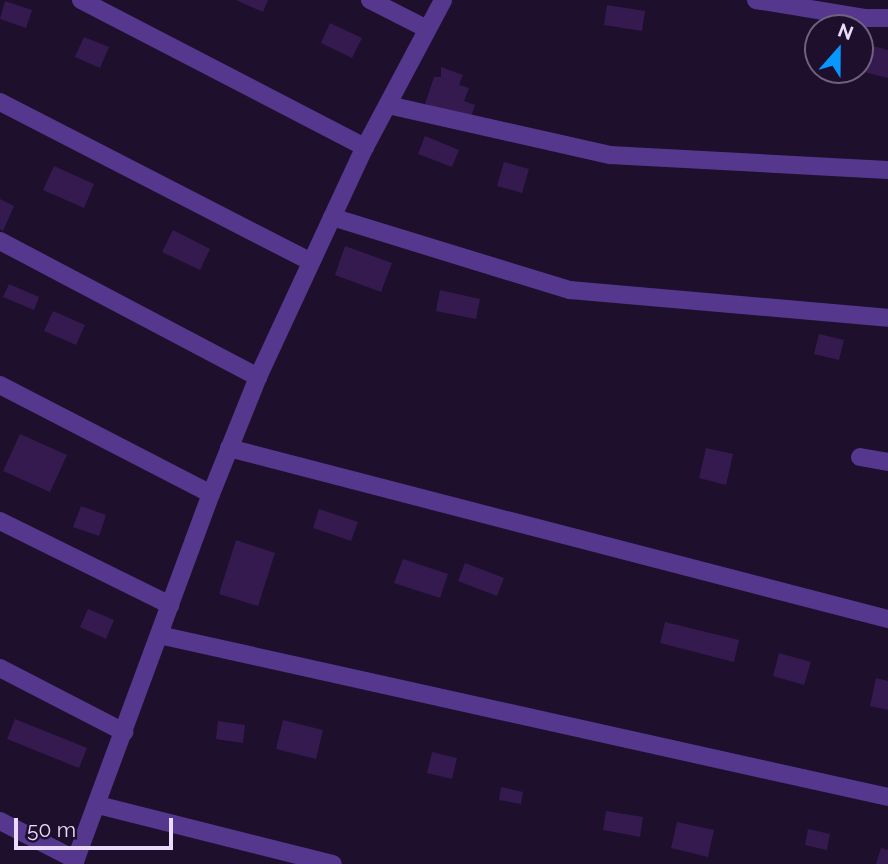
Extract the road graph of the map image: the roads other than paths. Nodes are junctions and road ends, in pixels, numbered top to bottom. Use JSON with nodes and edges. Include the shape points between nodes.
{"nodes":[{"id":1,"x":81,"y":0,"type":"edge"},
{"id":2,"x":370,"y":0,"type":"edge"},
{"id":3,"x":443,"y":0,"type":"edge"},
{"id":4,"x":756,"y":0,"type":"edge"},
{"id":5,"x":888,"y":18,"type":"edge"},
{"id":6,"x":427,"y":29,"type":"junction"},
{"id":7,"x":0,"y":102,"type":"edge"},
{"id":8,"x":388,"y":105,"type":"junction"},
{"id":9,"x":365,"y":147,"type":"junction"},
{"id":10,"x":888,"y":170,"type":"edge"},
{"id":11,"x":332,"y":217,"type":"junction"},
{"id":12,"x":0,"y":241,"type":"edge"},
{"id":13,"x":310,"y":261,"type":"junction"},
{"id":14,"x":888,"y":318,"type":"edge"},
{"id":15,"x":258,"y":377,"type":"junction"},
{"id":16,"x":0,"y":386,"type":"edge"},
{"id":17,"x":229,"y":448,"type":"junction"},
{"id":18,"x":860,"y":457,"type":"dead end"},
{"id":19,"x":888,"y":462,"type":"edge"},
{"id":20,"x":211,"y":494,"type":"junction"},
{"id":21,"x":0,"y":521,"type":"edge"},
{"id":22,"x":170,"y":605,"type":"junction"},
{"id":23,"x":888,"y":619,"type":"edge"},
{"id":24,"x":159,"y":635,"type":"junction"},
{"id":25,"x":0,"y":668,"type":"edge"},
{"id":26,"x":124,"y":732,"type":"junction"},
{"id":27,"x":888,"y":797,"type":"edge"},
{"id":28,"x":97,"y":805,"type":"junction"},
{"id":29,"x":0,"y":821,"type":"edge"},
{"id":30,"x":75,"y":862,"type":"edge"},
{"id":31,"x":333,"y":864,"type":"edge"}],
"edges":[{"from":1,"to":9,"type":"street"},
{"from":2,"to":6,"type":"street"},
{"from":3,"to":6,"type":"street"},
{"from":4,"to":5,"type":"street"},
{"from":6,"to":8,"type":"street"},
{"from":7,"to":13,"type":"street"},
{"from":8,"to":9,"type":"street"},
{"from":8,"to":10,"type":"street","via":[[610,155]]},
{"from":9,"to":11,"type":"street"},
{"from":11,"to":13,"type":"street"},
{"from":11,"to":14,"type":"street","via":[[570,290]]},
{"from":12,"to":15,"type":"street"},
{"from":13,"to":15,"type":"street"},
{"from":15,"to":17,"type":"street"},
{"from":16,"to":20,"type":"street"},
{"from":17,"to":20,"type":"street"},
{"from":17,"to":23,"type":"street"},
{"from":18,"to":19,"type":"street"},
{"from":20,"to":22,"type":"street"},
{"from":21,"to":22,"type":"street"},
{"from":22,"to":24,"type":"street"},
{"from":24,"to":26,"type":"street"},
{"from":24,"to":27,"type":"street"},
{"from":25,"to":26,"type":"street"},
{"from":26,"to":28,"type":"street"},
{"from":28,"to":30,"type":"street"},
{"from":28,"to":31,"type":"street"},
{"from":29,"to":30,"type":"street"}]}
